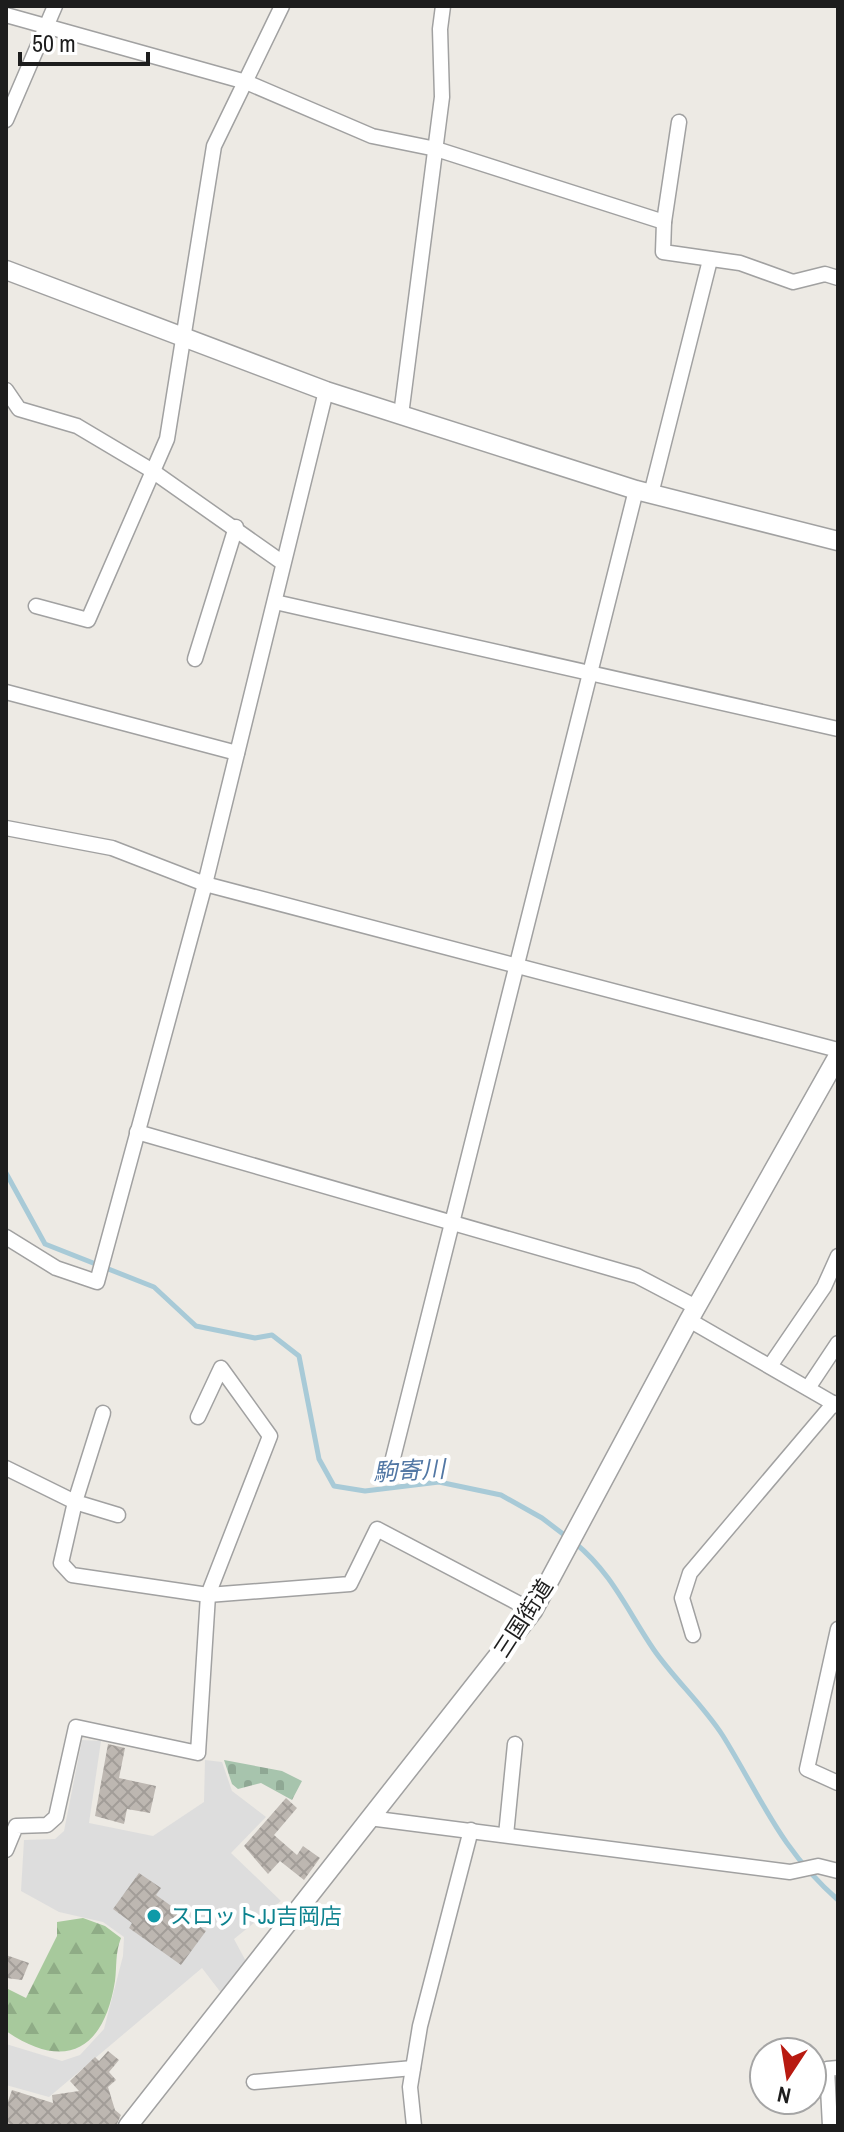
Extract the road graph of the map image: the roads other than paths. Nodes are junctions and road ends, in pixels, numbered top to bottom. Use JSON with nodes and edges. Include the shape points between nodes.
{"nodes":[{"id":1,"x":55,"y":6,"type":"edge"},
{"id":2,"x":282,"y":6,"type":"edge"},
{"id":3,"x":443,"y":6,"type":"edge"},
{"id":4,"x":6,"y":15,"type":"edge"},
{"id":5,"x":46,"y":27,"type":"junction"},
{"id":6,"x":246,"y":82,"type":"junction"},
{"id":7,"x":6,"y":120,"type":"edge"},
{"id":8,"x":679,"y":122,"type":"dead end"},
{"id":9,"x":436,"y":149,"type":"junction"},
{"id":10,"x":664,"y":222,"type":"junction"},
{"id":11,"x":710,"y":260,"type":"junction"},
{"id":12,"x":6,"y":270,"type":"edge"},
{"id":13,"x":838,"y":278,"type":"edge"},
{"id":14,"x":184,"y":337,"type":"junction"},
{"id":15,"x":6,"y":390,"type":"edge"},
{"id":16,"x":326,"y":391,"type":"junction"},
{"id":17,"x":401,"y":415,"type":"junction"},
{"id":18,"x":151,"y":470,"type":"junction"},
{"id":19,"x":644,"y":492,"type":"junction"},
{"id":20,"x":236,"y":527,"type":"junction"},
{"id":21,"x":838,"y":541,"type":"edge"},
{"id":22,"x":283,"y":563,"type":"junction"},
{"id":23,"x":275,"y":602,"type":"junction"},
{"id":24,"x":36,"y":606,"type":"dead end"},
{"id":25,"x":195,"y":659,"type":"dead end"},
{"id":26,"x":591,"y":671,"type":"junction"},
{"id":27,"x":6,"y":692,"type":"edge"},
{"id":28,"x":838,"y":729,"type":"edge"},
{"id":29,"x":237,"y":753,"type":"junction"},
{"id":30,"x":6,"y":828,"type":"edge"},
{"id":31,"x":205,"y":884,"type":"junction"},
{"id":32,"x":517,"y":966,"type":"junction"},
{"id":33,"x":838,"y":1050,"type":"edge"},
{"id":34,"x":838,"y":1056,"type":"edge"},
{"id":35,"x":137,"y":1132,"type":"junction"},
{"id":36,"x":452,"y":1221,"type":"junction"},
{"id":37,"x":6,"y":1237,"type":"edge"},
{"id":38,"x":838,"y":1256,"type":"edge"},
{"id":39,"x":693,"y":1313,"type":"junction"},
{"id":40,"x":838,"y":1343,"type":"edge"},
{"id":41,"x":770,"y":1366,"type":"junction"},
{"id":42,"x":808,"y":1388,"type":"junction"},
{"id":43,"x":836,"y":1404,"type":"edge"},
{"id":44,"x":103,"y":1413,"type":"dead end"},
{"id":45,"x":198,"y":1417,"type":"dead end"},
{"id":46,"x":6,"y":1468,"type":"edge"},
{"id":47,"x":390,"y":1470,"type":"dead end"},
{"id":48,"x":75,"y":1502,"type":"junction"},
{"id":49,"x":118,"y":1515,"type":"dead end"},
{"id":50,"x":208,"y":1595,"type":"junction"},
{"id":51,"x":533,"y":1611,"type":"junction"},
{"id":52,"x":838,"y":1629,"type":"edge"},
{"id":53,"x":693,"y":1635,"type":"dead end"},
{"id":54,"x":515,"y":1744,"type":"dead end"},
{"id":55,"x":838,"y":1783,"type":"edge"},
{"id":56,"x":369,"y":1818,"type":"junction"},
{"id":57,"x":471,"y":1830,"type":"junction"},
{"id":58,"x":506,"y":1835,"type":"junction"},
{"id":59,"x":6,"y":1850,"type":"edge"},
{"id":60,"x":838,"y":1871,"type":"edge"},
{"id":61,"x":413,"y":2068,"type":"junction"},
{"id":62,"x":838,"y":2068,"type":"edge"},
{"id":63,"x":254,"y":2082,"type":"dead end"},
{"id":64,"x":128,"y":2126,"type":"edge"},
{"id":65,"x":414,"y":2126,"type":"edge"},
{"id":66,"x":830,"y":2126,"type":"edge"}],
"edges":[{"from":1,"to":5,"type":"street"},
{"from":2,"to":6,"type":"street"},
{"from":3,"to":9,"type":"street"},
{"from":4,"to":5,"type":"street"},
{"from":5,"to":6,"type":"street"},
{"from":5,"to":7,"type":"street"},
{"from":6,"to":9,"type":"street","via":[[372,136]]},
{"from":6,"to":14,"type":"street","via":[[214,146]]},
{"from":8,"to":10,"type":"street"},
{"from":9,"to":10,"type":"street"},
{"from":9,"to":17,"type":"street"},
{"from":10,"to":11,"type":"street","via":[[663,252]]},
{"from":11,"to":13,"type":"street","via":[[740,263],[793,282],[825,274]]},
{"from":11,"to":19,"type":"street"},
{"from":12,"to":14,"type":"street"},
{"from":14,"to":16,"type":"street"},
{"from":14,"to":18,"type":"street","via":[[167,439]]},
{"from":15,"to":18,"type":"street","via":[[19,409],[77,426]]},
{"from":16,"to":17,"type":"street"},
{"from":16,"to":22,"type":"street"},
{"from":17,"to":19,"type":"street"},
{"from":18,"to":20,"type":"street"},
{"from":18,"to":24,"type":"street","via":[[88,620]]},
{"from":19,"to":21,"type":"street"},
{"from":19,"to":26,"type":"street"},
{"from":20,"to":22,"type":"street"},
{"from":20,"to":25,"type":"street"},
{"from":22,"to":23,"type":"street"},
{"from":23,"to":26,"type":"street"},
{"from":23,"to":29,"type":"street"},
{"from":26,"to":28,"type":"street"},
{"from":26,"to":32,"type":"street"},
{"from":27,"to":29,"type":"street"},
{"from":29,"to":31,"type":"street"},
{"from":30,"to":31,"type":"street","via":[[112,848]]},
{"from":31,"to":32,"type":"street"},
{"from":31,"to":35,"type":"street"},
{"from":32,"to":33,"type":"street"},
{"from":32,"to":36,"type":"street"},
{"from":34,"to":39,"type":"street","name":"三国街道"},
{"from":35,"to":36,"type":"street"},
{"from":35,"to":37,"type":"street","via":[[97,1282],[56,1268]]},
{"from":36,"to":39,"type":"street","via":[[637,1276]]},
{"from":36,"to":47,"type":"street"},
{"from":38,"to":41,"type":"street","via":[[824,1287]]},
{"from":39,"to":41,"type":"street"},
{"from":39,"to":51,"type":"street","name":"三国街道"},
{"from":40,"to":42,"type":"street"},
{"from":41,"to":42,"type":"street"},
{"from":42,"to":43,"type":"street"},
{"from":43,"to":53,"type":"street","via":[[690,1573],[682,1598]]},
{"from":44,"to":48,"type":"street"},
{"from":45,"to":50,"type":"street","via":[[221,1368],[270,1436]]},
{"from":46,"to":48,"type":"street"},
{"from":48,"to":49,"type":"street"},
{"from":48,"to":50,"type":"street","via":[[61,1563],[72,1575]]},
{"from":50,"to":51,"type":"street","via":[[350,1584],[377,1529]]},
{"from":50,"to":59,"type":"street","via":[[198,1753],[76,1727],[56,1817],[47,1825],[16,1826]]},
{"from":51,"to":56,"type":"street","name":"三国街道"},
{"from":52,"to":55,"type":"street","via":[[807,1769]]},
{"from":54,"to":58,"type":"street"},
{"from":56,"to":57,"type":"street"},
{"from":56,"to":64,"type":"street","name":"三国街道"},
{"from":57,"to":58,"type":"street"},
{"from":57,"to":61,"type":"street"},
{"from":58,"to":60,"type":"street"},
{"from":61,"to":63,"type":"street"},
{"from":61,"to":65,"type":"street"},
{"from":62,"to":66,"type":"street","via":[[827,2069]]}]}
